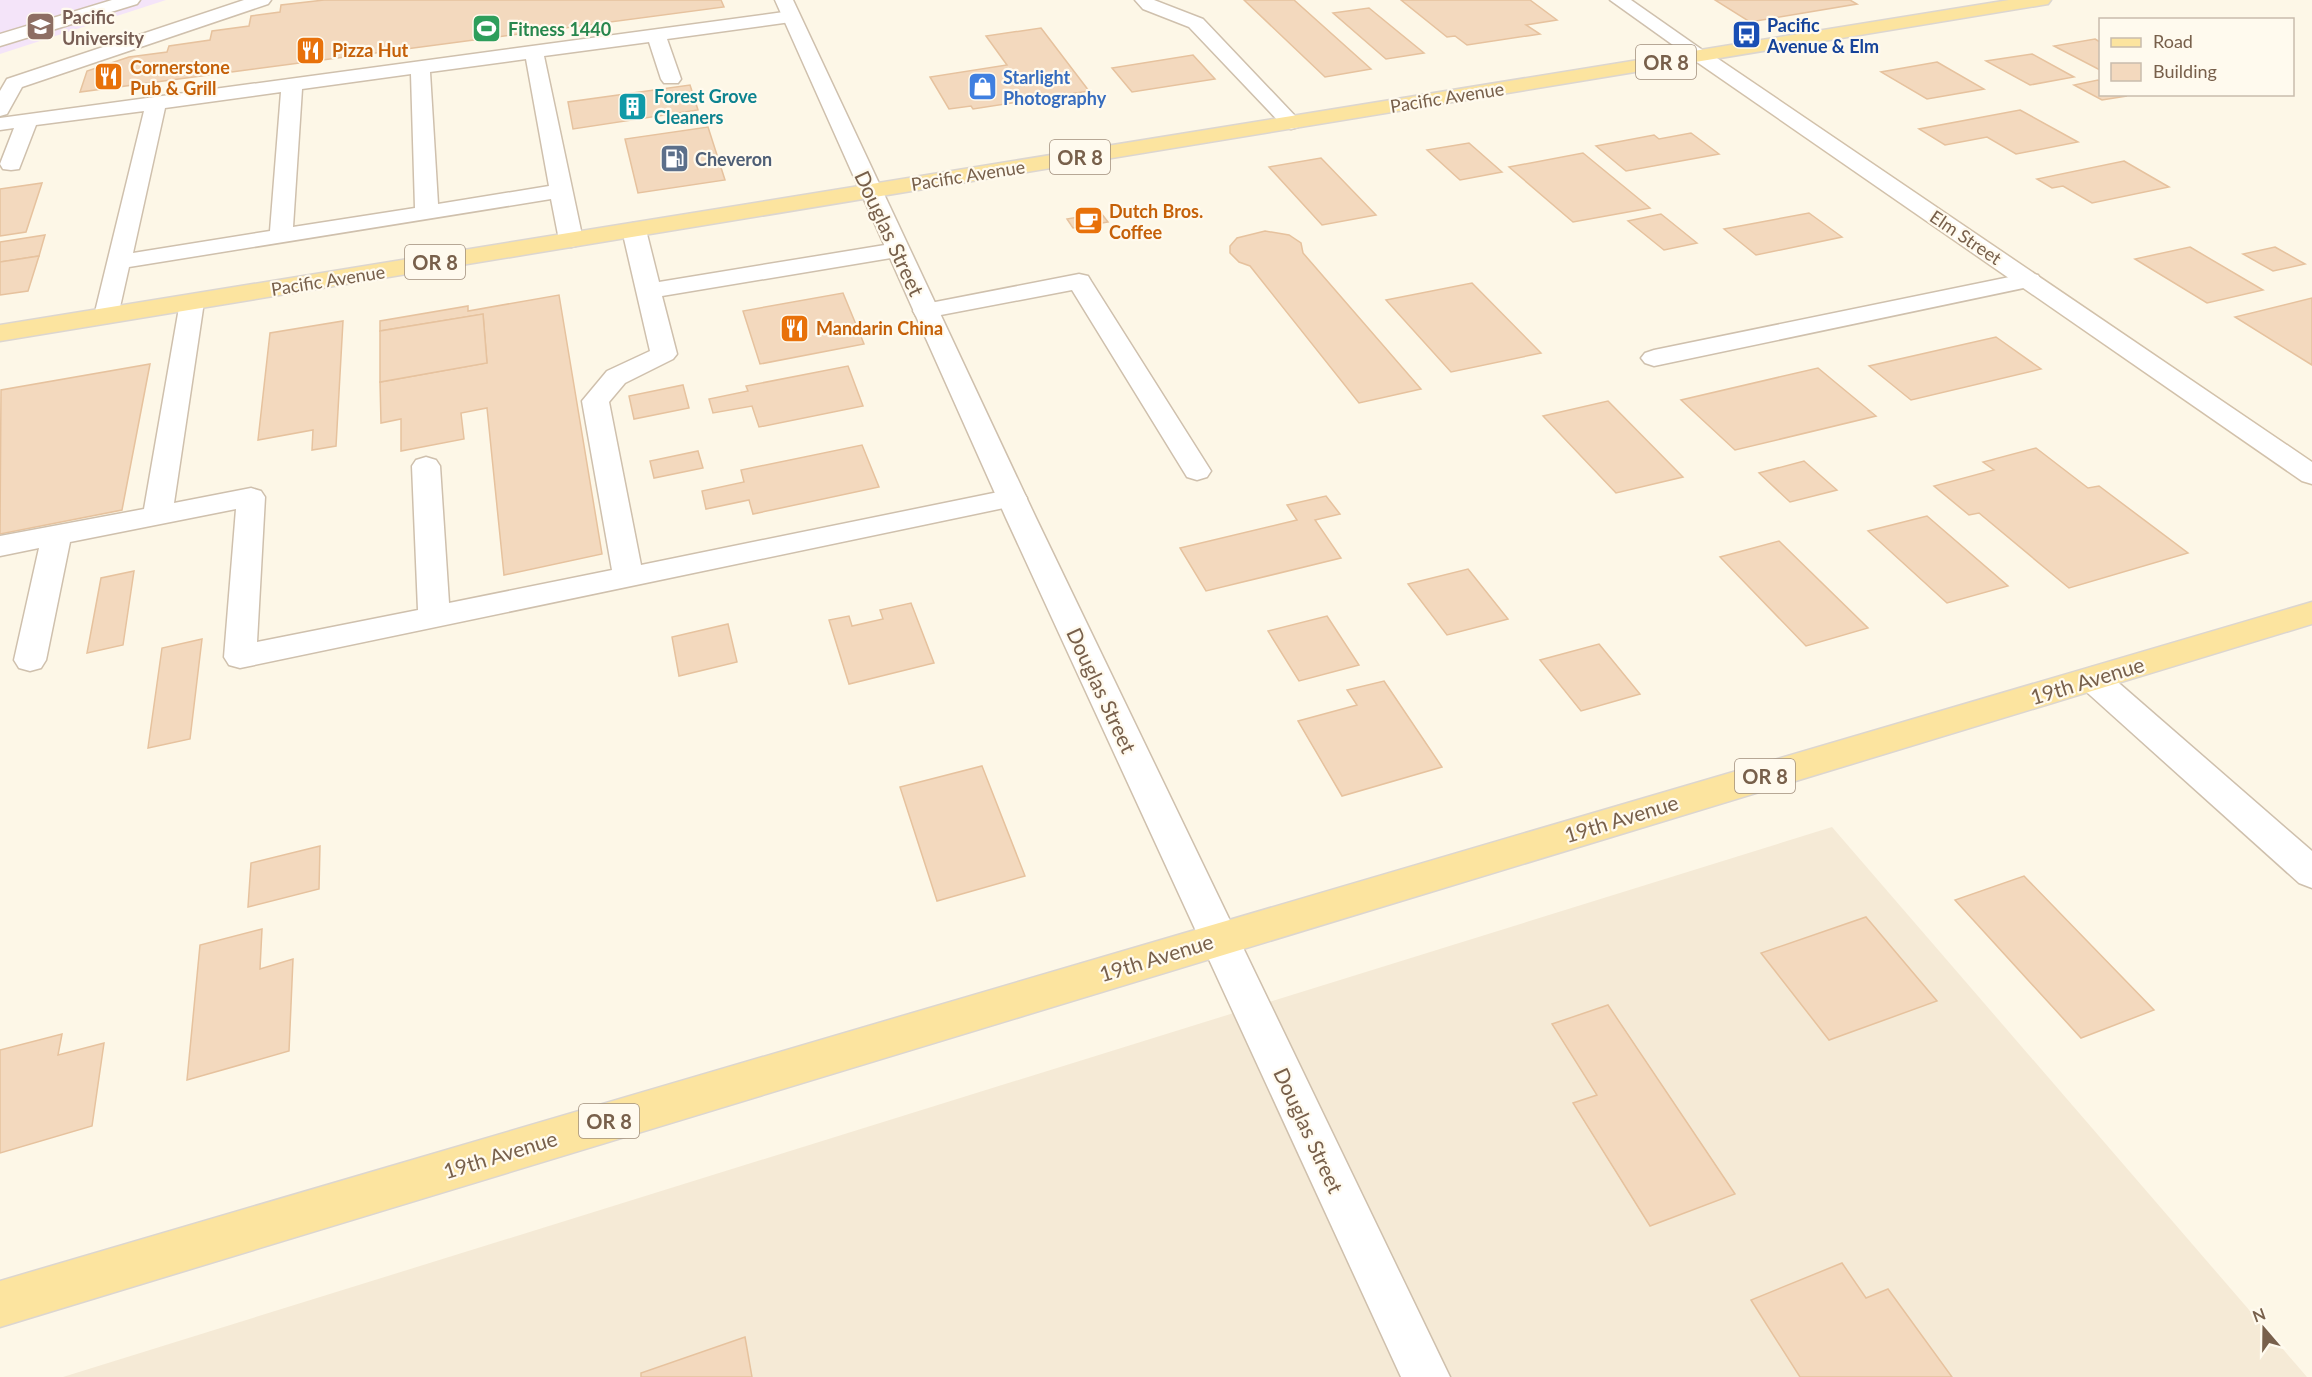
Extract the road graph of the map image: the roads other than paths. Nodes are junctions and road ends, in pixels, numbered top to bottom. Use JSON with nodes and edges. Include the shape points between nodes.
{"nodes":[{"id":1,"x":69,"y":0,"type":"edge"},
{"id":2,"x":131,"y":0,"type":"edge"},
{"id":3,"x":262,"y":0,"type":"edge"},
{"id":4,"x":1144,"y":0,"type":"edge"},
{"id":5,"x":1618,"y":0,"type":"edge"},
{"id":6,"x":2042,"y":0,"type":"edge"},
{"id":7,"x":788,"y":8,"type":"edge"},
{"id":8,"x":61,"y":21,"type":"junction"},
{"id":9,"x":656,"y":35,"type":"junction"},
{"id":10,"x":0,"y":40,"type":"edge"},
{"id":11,"x":534,"y":52,"type":"junction"},
{"id":12,"x":1701,"y":56,"type":"junction"},
{"id":13,"x":420,"y":67,"type":"junction"},
{"id":14,"x":671,"y":79,"type":"dead end"},
{"id":15,"x":292,"y":84,"type":"junction"},
{"id":16,"x":156,"y":103,"type":"junction"},
{"id":17,"x":0,"y":110,"type":"edge"},
{"id":18,"x":27,"y":121,"type":"junction"},
{"id":19,"x":1291,"y":123,"type":"junction"},
{"id":20,"x":0,"y":124,"type":"edge"},
{"id":21,"x":11,"y":164,"type":"dead end"},
{"id":22,"x":561,"y":191,"type":"junction"},
{"id":23,"x":870,"y":192,"type":"junction"},
{"id":24,"x":427,"y":213,"type":"junction"},
{"id":25,"x":634,"y":230,"type":"junction"},
{"id":26,"x":281,"y":236,"type":"junction"},
{"id":27,"x":572,"y":240,"type":"junction"},
{"id":28,"x":897,"y":250,"type":"junction"},
{"id":29,"x":119,"y":262,"type":"junction"},
{"id":30,"x":2030,"y":280,"type":"junction"},
{"id":31,"x":649,"y":291,"type":"junction"},
{"id":32,"x":192,"y":302,"type":"junction"},
{"id":33,"x":925,"y":311,"type":"junction"},
{"id":34,"x":106,"y":316,"type":"junction"},
{"id":35,"x":0,"y":333,"type":"edge"},
{"id":36,"x":1654,"y":358,"type":"dead end"},
{"id":37,"x":426,"y":466,"type":"dead end"},
{"id":38,"x":1197,"y":471,"type":"dead end"},
{"id":39,"x":2312,"y":475,"type":"edge"},
{"id":40,"x":1013,"y":498,"type":"junction"},
{"id":41,"x":158,"y":515,"type":"junction"},
{"id":42,"x":57,"y":535,"type":"junction"},
{"id":43,"x":0,"y":546,"type":"edge"},
{"id":44,"x":628,"y":577,"type":"junction"},
{"id":45,"x":2312,"y":613,"type":"edge"},
{"id":46,"x":434,"y":617,"type":"junction"},
{"id":47,"x":30,"y":660,"type":"dead end"},
{"id":48,"x":2092,"y":679,"type":"junction"},
{"id":49,"x":2312,"y":873,"type":"edge"},
{"id":50,"x":1218,"y":939,"type":"junction"},
{"id":51,"x":0,"y":1304,"type":"edge"},
{"id":52,"x":1426,"y":1377,"type":"edge"}],
"edges":[{"from":1,"to":8,"type":"street"},
{"from":2,"to":8,"type":"street"},
{"from":3,"to":17,"type":"street","via":[[14,82]]},
{"from":4,"to":19,"type":"street","via":[[1196,22]]},
{"from":5,"to":12,"type":"street","name":"Elm Street"},
{"from":6,"to":12,"type":"main road","name":"Pacific Avenue","number":"OR 8"},
{"from":7,"to":9,"type":"street"},
{"from":7,"to":23,"type":"street","name":"Douglas Street"},
{"from":8,"to":10,"type":"street"},
{"from":9,"to":11,"type":"street"},
{"from":9,"to":14,"type":"street"},
{"from":11,"to":13,"type":"street"},
{"from":11,"to":22,"type":"street"},
{"from":12,"to":19,"type":"main road","name":"Pacific Avenue","number":"OR 8"},
{"from":12,"to":30,"type":"street","name":"Elm Street"},
{"from":13,"to":15,"type":"street"},
{"from":13,"to":24,"type":"street"},
{"from":15,"to":16,"type":"street"},
{"from":15,"to":26,"type":"street"},
{"from":16,"to":18,"type":"street"},
{"from":16,"to":29,"type":"street"},
{"from":18,"to":20,"type":"street"},
{"from":18,"to":21,"type":"street"},
{"from":19,"to":23,"type":"main road","name":"Pacific Avenue","number":"OR 8"},
{"from":22,"to":24,"type":"street"},
{"from":22,"to":27,"type":"street"},
{"from":23,"to":25,"type":"main road","name":"Pacific Avenue","number":"OR 8"},
{"from":23,"to":28,"type":"street","name":"Douglas Street"},
{"from":24,"to":26,"type":"street"},
{"from":25,"to":27,"type":"main road","name":"Pacific Avenue","number":"OR 8"},
{"from":25,"to":31,"type":"street"},
{"from":26,"to":29,"type":"street"},
{"from":27,"to":32,"type":"main road","name":"Pacific Avenue","number":"OR 8"},
{"from":28,"to":31,"type":"street"},
{"from":28,"to":33,"type":"street","name":"Douglas Street"},
{"from":29,"to":34,"type":"street"},
{"from":30,"to":36,"type":"street"},
{"from":30,"to":39,"type":"street","name":"Elm Street"},
{"from":31,"to":44,"type":"street","via":[[664,354],[616,377],[595,401]]},
{"from":32,"to":34,"type":"main road","name":"Pacific Avenue","number":"OR 8"},
{"from":32,"to":41,"type":"street"},
{"from":33,"to":38,"type":"street","via":[[1079,281]]},
{"from":33,"to":40,"type":"street","name":"Douglas Street"},
{"from":34,"to":35,"type":"main road","name":"Pacific Avenue","number":"OR 8"},
{"from":37,"to":46,"type":"street"},
{"from":40,"to":44,"type":"street"},
{"from":40,"to":50,"type":"street","name":"Douglas Street"},
{"from":41,"to":42,"type":"street"},
{"from":41,"to":46,"type":"street","via":[[251,497],[240,657]]},
{"from":42,"to":43,"type":"street"},
{"from":42,"to":47,"type":"street"},
{"from":44,"to":46,"type":"street"},
{"from":45,"to":48,"type":"main road","name":"19th Avenue","number":"OR 8"},
{"from":48,"to":49,"type":"street"},
{"from":48,"to":50,"type":"main road","name":"19th Avenue","number":"OR 8"},
{"from":50,"to":51,"type":"main road","name":"19th Avenue","number":"OR 8"},
{"from":50,"to":52,"type":"street","name":"Douglas Street"}]}
